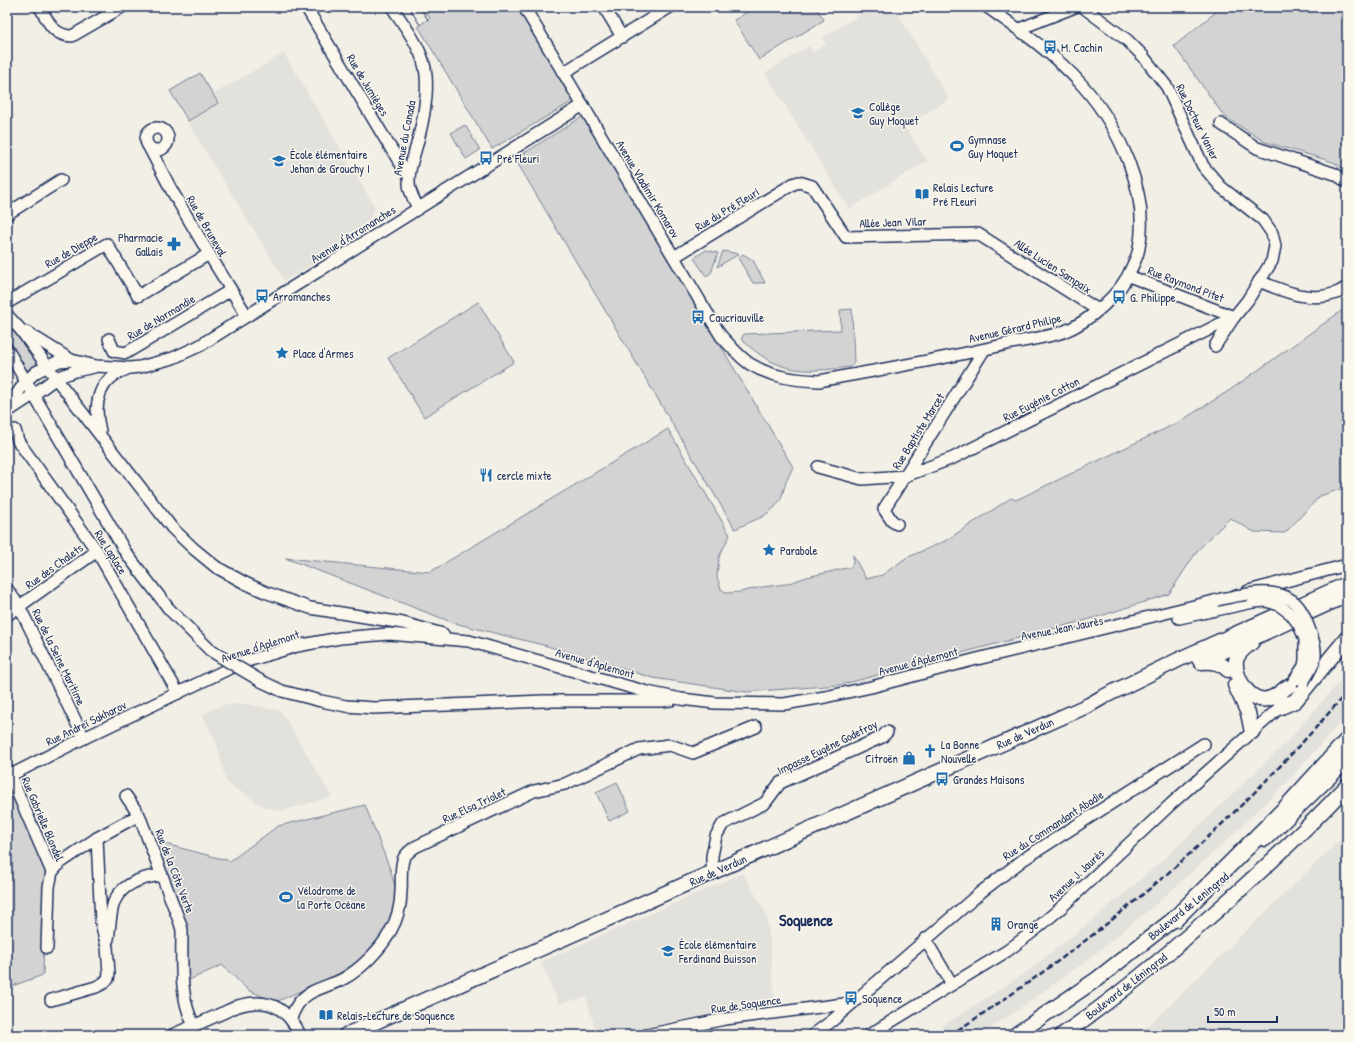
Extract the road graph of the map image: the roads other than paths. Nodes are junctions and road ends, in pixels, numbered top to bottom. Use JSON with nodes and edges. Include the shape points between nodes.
{"nodes":[{"id":1,"x":40,"y":7,"type":"edge"},
{"id":2,"x":122,"y":7,"type":"edge"},
{"id":3,"x":306,"y":7,"type":"edge"},
{"id":4,"x":392,"y":7,"type":"edge"},
{"id":5,"x":524,"y":7,"type":"edge"},
{"id":6,"x":604,"y":7,"type":"edge"},
{"id":7,"x":670,"y":7,"type":"edge"},
{"id":8,"x":988,"y":7,"type":"edge"},
{"id":9,"x":1075,"y":7,"type":"edge"},
{"id":10,"x":1083,"y":7,"type":"edge"},
{"id":11,"x":1019,"y":29,"type":"junction"},
{"id":12,"x":622,"y":37,"type":"junction"},
{"id":13,"x":563,"y":73,"type":"junction"},
{"id":14,"x":582,"y":105,"type":"junction"},
{"id":15,"x":1221,"y":124,"type":"dead end"},
{"id":16,"x":149,"y":147,"type":"dead end"},
{"id":17,"x":409,"y":175,"type":"junction"},
{"id":18,"x":61,"y":180,"type":"dead end"},
{"id":19,"x":1347,"y":182,"type":"edge"},
{"id":20,"x":793,"y":184,"type":"joint"},
{"id":21,"x":418,"y":208,"type":"junction"},
{"id":22,"x":7,"y":214,"type":"edge"},
{"id":23,"x":994,"y":243,"type":"joint"},
{"id":24,"x":209,"y":254,"type":"junction"},
{"id":25,"x":674,"y":257,"type":"junction"},
{"id":26,"x":1129,"y":276,"type":"junction"},
{"id":27,"x":1259,"y":281,"type":"junction"},
{"id":28,"x":1347,"y":287,"type":"edge"},
{"id":29,"x":231,"y":290,"type":"junction"},
{"id":30,"x":7,"y":303,"type":"edge"},
{"id":31,"x":1098,"y":310,"type":"junction"},
{"id":32,"x":7,"y":315,"type":"edge"},
{"id":33,"x":247,"y":316,"type":"junction"},
{"id":34,"x":1234,"y":317,"type":"junction"},
{"id":35,"x":20,"y":329,"type":"junction"},
{"id":36,"x":109,"y":339,"type":"dead end"},
{"id":37,"x":1215,"y":346,"type":"dead end"},
{"id":38,"x":7,"y":349,"type":"edge"},
{"id":39,"x":984,"y":350,"type":"junction"},
{"id":40,"x":71,"y":360,"type":"junction"},
{"id":41,"x":46,"y":366,"type":"junction"},
{"id":42,"x":96,"y":366,"type":"junction"},
{"id":43,"x":17,"y":367,"type":"junction"},
{"id":44,"x":130,"y":368,"type":"junction"},
{"id":45,"x":765,"y":370,"type":"joint"},
{"id":46,"x":56,"y":378,"type":"junction"},
{"id":47,"x":25,"y":382,"type":"junction"},
{"id":48,"x":33,"y":395,"type":"junction"},
{"id":49,"x":13,"y":406,"type":"edge"},
{"id":50,"x":43,"y":412,"type":"junction"},
{"id":51,"x":15,"y":430,"type":"dead end"},
{"id":52,"x":102,"y":438,"type":"junction"},
{"id":53,"x":818,"y":467,"type":"dead end"},
{"id":54,"x":905,"y":476,"type":"junction"},
{"id":55,"x":897,"y":524,"type":"dead end"},
{"id":56,"x":96,"y":551,"type":"junction"},
{"id":57,"x":1347,"y":565,"type":"edge"},
{"id":58,"x":1347,"y":584,"type":"edge"},
{"id":59,"x":7,"y":589,"type":"edge"},
{"id":60,"x":1347,"y":595,"type":"edge"},
{"id":61,"x":1217,"y":600,"type":"junction"},
{"id":62,"x":19,"y":606,"type":"junction"},
{"id":63,"x":7,"y":615,"type":"edge"},
{"id":64,"x":1244,"y":630,"type":"junction"},
{"id":65,"x":1264,"y":633,"type":"junction"},
{"id":66,"x":1347,"y":638,"type":"edge"},
{"id":67,"x":469,"y":641,"type":"junction"},
{"id":68,"x":1228,"y":649,"type":"junction"},
{"id":69,"x":1012,"y":651,"type":"junction"},
{"id":70,"x":1185,"y":664,"type":"junction"},
{"id":71,"x":1228,"y":670,"type":"junction"},
{"id":72,"x":1298,"y":683,"type":"junction"},
{"id":73,"x":178,"y":693,"type":"junction"},
{"id":74,"x":681,"y":699,"type":"junction"},
{"id":75,"x":1089,"y":705,"type":"junction"},
{"id":76,"x":1281,"y":707,"type":"junction"},
{"id":77,"x":756,"y":727,"type":"dead end"},
{"id":78,"x":887,"y":732,"type":"dead end"},
{"id":79,"x":1252,"y":732,"type":"junction"},
{"id":80,"x":84,"y":738,"type":"junction"},
{"id":81,"x":1347,"y":741,"type":"edge"},
{"id":82,"x":1204,"y":744,"type":"dead end"},
{"id":83,"x":1347,"y":760,"type":"edge"},
{"id":84,"x":8,"y":774,"type":"edge"},
{"id":85,"x":1347,"y":786,"type":"edge"},
{"id":86,"x":126,"y":796,"type":"dead end"},
{"id":87,"x":139,"y":815,"type":"junction"},
{"id":88,"x":97,"y":838,"type":"junction"},
{"id":89,"x":52,"y":872,"type":"junction"},
{"id":90,"x":715,"y":872,"type":"junction"},
{"id":91,"x":162,"y":875,"type":"junction"},
{"id":92,"x":1175,"y":919,"type":"junction"},
{"id":93,"x":925,"y":939,"type":"junction"},
{"id":94,"x":47,"y":948,"type":"dead end"},
{"id":95,"x":107,"y":948,"type":"junction"},
{"id":96,"x":1171,"y":951,"type":"joint"},
{"id":97,"x":952,"y":984,"type":"junction"},
{"id":98,"x":51,"y":1000,"type":"dead end"},
{"id":99,"x":852,"y":1003,"type":"junction"},
{"id":100,"x":291,"y":1018,"type":"junction"},
{"id":101,"x":194,"y":1026,"type":"junction"},
{"id":102,"x":172,"y":1035,"type":"edge"},
{"id":103,"x":300,"y":1035,"type":"edge"},
{"id":104,"x":346,"y":1035,"type":"edge"},
{"id":105,"x":646,"y":1035,"type":"edge"},
{"id":106,"x":813,"y":1035,"type":"edge"},
{"id":107,"x":869,"y":1035,"type":"edge"},
{"id":108,"x":1015,"y":1035,"type":"edge"},
{"id":109,"x":1062,"y":1035,"type":"edge"}],
"edges":[{"from":1,"to":2,"type":"street","via":[[58,34],[65,36],[80,32]]},
{"from":3,"to":17,"type":"street","name":"Rue de Jumièges","via":[[390,148]]},
{"from":4,"to":17,"type":"street","name":"Avenue du Canada","via":[[417,49],[426,75],[425,103]]},
{"from":5,"to":13,"type":"street","name":"Avenue Vladimir Komarov"},
{"from":6,"to":12,"type":"street"},
{"from":7,"to":12,"type":"street"},
{"from":8,"to":11,"type":"street","name":"Avenue Gérard Philipe"},
{"from":9,"to":11,"type":"street"},
{"from":10,"to":27,"type":"street","name":"Rue Docteur Vanier","via":[[1127,40],[1143,56],[1167,87],[1203,166],[1221,187],[1263,220],[1272,233],[1275,246],[1272,261]]},
{"from":11,"to":26,"type":"street","name":"Avenue Gérard Philipe","via":[[1083,86],[1107,118],[1124,151],[1139,190],[1142,219],[1139,249]]},
{"from":12,"to":13,"type":"street"},
{"from":13,"to":14,"type":"street","name":"Avenue Vladimir Komarov"},
{"from":14,"to":21,"type":"street","name":"Avenue d'Arromanches"},
{"from":14,"to":25,"type":"street","name":"Avenue Vladimir Komarov"},
{"from":15,"to":19,"type":"street","via":[[1257,148],[1335,174]]},
{"from":16,"to":24,"type":"street","name":"Rue de Bruneval"},
{"from":17,"to":21,"type":"street","name":"Avenue du Canada","via":[[411,194]]},
{"from":18,"to":22,"type":"street"},
{"from":20,"to":23,"type":"street","name":"Allée Jean Vilar","via":[[799,182],[812,186],[846,237],[978,234]]},
{"from":20,"to":25,"type":"street","name":"Rue du Pré Fleuri"},
{"from":21,"to":33,"type":"street","name":"Avenue d'Arromanches"},
{"from":23,"to":31,"type":"street","name":"Allée Lucien Sampaix"},
{"from":24,"to":29,"type":"street","name":"Rue de Bruneval"},
{"from":24,"to":30,"type":"street","name":"Rue de Dieppe","via":[[138,296],[107,244]]},
{"from":25,"to":45,"type":"street","name":"Avenue Vladimir Komarov","via":[[721,336],[750,364]]},
{"from":26,"to":31,"type":"street","name":"Avenue Gérard Philipe"},
{"from":26,"to":34,"type":"street","name":"Rue Raymond Pitet"},
{"from":27,"to":28,"type":"street","via":[[1286,292],[1314,297],[1336,293]]},
{"from":27,"to":34,"type":"street","name":"Rue Docteur Vanier"},
{"from":29,"to":33,"type":"street","name":"Rue de Bruneval"},
{"from":29,"to":36,"type":"street","name":"Rue de Normandie","via":[[126,352],[114,352]]},
{"from":31,"to":39,"type":"street","name":"Avenue Gérard Philipe","via":[[1063,332]]},
{"from":32,"to":35,"type":"street"},
{"from":33,"to":44,"type":"street","name":"Avenue d'Arromanches","via":[[199,346],[173,358]]},
{"from":34,"to":37,"type":"street"},
{"from":34,"to":54,"type":"street","name":"Rue Eugénie Cotton","via":[[953,458]]},
{"from":35,"to":40,"type":"street"},
{"from":35,"to":41,"type":"street"},
{"from":38,"to":43,"type":"street"},
{"from":39,"to":45,"type":"street","name":"Avenue Gérard Philipe","via":[[820,381],[780,377]]},
{"from":39,"to":54,"type":"street","name":"Rue Baptiste Marcet"},
{"from":40,"to":41,"type":"street","name":"Avenue d'Arromanches"},
{"from":40,"to":42,"type":"street","name":"Avenue d'Arromanches"},
{"from":41,"to":46,"type":"street"},
{"from":41,"to":47,"type":"street","name":"Avenue d'Arromanches"},
{"from":42,"to":44,"type":"street","name":"Avenue d'Arromanches"},
{"from":42,"to":46,"type":"street","name":"Avenue d'Arromanches"},
{"from":43,"to":47,"type":"street"},
{"from":43,"to":49,"type":"street"},
{"from":44,"to":52,"type":"street","name":"Avenue d'Arromanches","via":[[117,372],[105,384],[99,398],[96,418]]},
{"from":46,"to":48,"type":"street","name":"Avenue d'Arromanches"},
{"from":46,"to":52,"type":"street"},
{"from":47,"to":48,"type":"street"},
{"from":47,"to":49,"type":"street","name":"Avenue d'Arromanches"},
{"from":48,"to":49,"type":"street","name":"Avenue d'Arromanches"},
{"from":48,"to":50,"type":"street"},
{"from":49,"to":50,"type":"street"},
{"from":50,"to":74,"type":"street","bridge":true,"via":[[126,553],[169,610],[210,650],[282,691],[346,706],[374,708],[543,701]]},
{"from":51,"to":56,"type":"street","name":"Rue Laplace","via":[[18,441]]},
{"from":52,"to":67,"type":"street","via":[[172,528],[216,567],[265,592],[310,608],[403,622]]},
{"from":53,"to":54,"type":"street","name":"Rue Eugénie Cotton","via":[[862,479]]},
{"from":54,"to":55,"type":"street","name":"Rue Baptiste Marcet","via":[[884,510]]},
{"from":56,"to":62,"type":"street","name":"Rue des Chalets"},
{"from":56,"to":73,"type":"street","name":"Rue Laplace"},
{"from":57,"to":61,"type":"street"},
{"from":58,"to":64,"type":"main road","name":"Rue de Verdun"},
{"from":59,"to":62,"type":"street","name":"Rue de la Seine Maritime"},
{"from":60,"to":65,"type":"main road","name":"Rue de Verdun"},
{"from":61,"to":69,"type":"street","name":"Avenue Jean Jaurès"},
{"from":61,"to":72,"type":"street","bridge":true,"via":[[1264,592],[1288,599],[1298,606],[1315,645],[1315,661],[1313,667]]},
{"from":62,"to":63,"type":"street","name":"Rue des Chalets"},
{"from":62,"to":80,"type":"street","name":"Rue de la Seine Maritime"},
{"from":64,"to":68,"type":"main road","via":[[1230,643]]},
{"from":64,"to":75,"type":"main road","name":"Rue de Verdun"},
{"from":65,"to":68,"type":"main road","name":"Rue de Verdun"},
{"from":65,"to":72,"type":"main road","via":[[1250,643],[1236,660],[1236,669],[1249,694],[1259,699],[1270,698]]},
{"from":66,"to":76,"type":"main road","via":[[1295,701]]},
{"from":67,"to":73,"type":"street","name":"Avenue d'Aplemont","via":[[389,634],[340,638],[297,646],[244,662]]},
{"from":67,"to":74,"type":"street","name":"Avenue d'Aplemont","via":[[647,692]]},
{"from":68,"to":70,"type":"main road","name":"Rue de Verdun"},
{"from":68,"to":71,"type":"main road"},
{"from":69,"to":72,"type":"street","name":"Avenue Jean Jaurès","bridge":true,"via":[[1267,601],[1279,605],[1291,614],[1305,639],[1305,660]]},
{"from":69,"to":74,"type":"street","name":"Avenue d'Aplemont","via":[[871,687],[784,704],[715,703]]},
{"from":70,"to":71,"type":"main road","via":[[1211,661]]},
{"from":70,"to":75,"type":"main road","name":"Rue de Verdun","via":[[1104,701]]},
{"from":71,"to":79,"type":"main road","via":[[1248,713]]},
{"from":72,"to":76,"type":"street"},
{"from":73,"to":80,"type":"street","name":"Rue Andreï Sakharov"},
{"from":75,"to":90,"type":"main road","name":"Rue de Verdun"},
{"from":76,"to":79,"type":"street","name":"Avenue J. Jaurès"},
{"from":77,"to":100,"type":"street","name":"Rue Elsa Triolet","via":[[693,753],[670,745],[639,749],[565,784],[534,791],[415,847],[403,860],[400,905],[387,938],[352,974],[312,991],[298,1003]]},
{"from":78,"to":90,"type":"street","name":"Impasse Eugène Godefroy","via":[[882,737],[780,783],[765,803],[723,824],[716,836],[712,856]]},
{"from":79,"to":97,"type":"street","name":"Avenue J. Jaurès","via":[[1035,930],[1007,951]]},
{"from":80,"to":84,"type":"street","name":"Rue Andreï Sakharov"},
{"from":81,"to":92,"type":"highway","via":[[1287,807]]},
{"from":82,"to":93,"type":"street","name":"Rue du Commandant Abadie","via":[[1024,859]]},
{"from":83,"to":92,"type":"main road","name":"Boulevard de Leningrad","via":[[1234,869]]},
{"from":84,"to":89,"type":"street","name":"Rue Gabrielle Blondel"},
{"from":85,"to":96,"type":"main road","name":"Boulevard de Leningrad","via":[[1277,857]]},
{"from":86,"to":87,"type":"street","name":"Rue de la Côte Verte"},
{"from":87,"to":88,"type":"street"},
{"from":87,"to":91,"type":"street","name":"Rue de la Côte Verte"},
{"from":88,"to":89,"type":"street","via":[[60,863]]},
{"from":88,"to":95,"type":"street","via":[[101,923]]},
{"from":89,"to":94,"type":"street","via":[[49,887]]},
{"from":90,"to":104,"type":"main road","name":"Rue de Verdun"},
{"from":91,"to":95,"type":"street","via":[[137,880],[121,892],[115,900]]},
{"from":91,"to":101,"type":"street","name":"Rue de la Côte Verte","via":[[182,930],[182,982]]},
{"from":92,"to":108,"type":"main road","name":"Boulevard de Leningrad","via":[[1097,980]]},
{"from":93,"to":97,"type":"street"},
{"from":93,"to":99,"type":"street","name":"Rue du Commandant Abadie"},
{"from":95,"to":98,"type":"street","via":[[109,974],[104,983]]},
{"from":96,"to":109,"type":"main road","name":"Boulevard de Léningrad"},
{"from":97,"to":107,"type":"street","name":"Avenue J. Jaurès"},
{"from":99,"to":105,"type":"street","name":"Rue de Soquence","via":[[724,1019]]},
{"from":99,"to":106,"type":"street","name":"Rue du Commandant Abadie"},
{"from":100,"to":101,"type":"street","via":[[271,1004],[259,1002],[236,1007]]},
{"from":100,"to":103,"type":"street"},
{"from":101,"to":102,"type":"street"}]}
